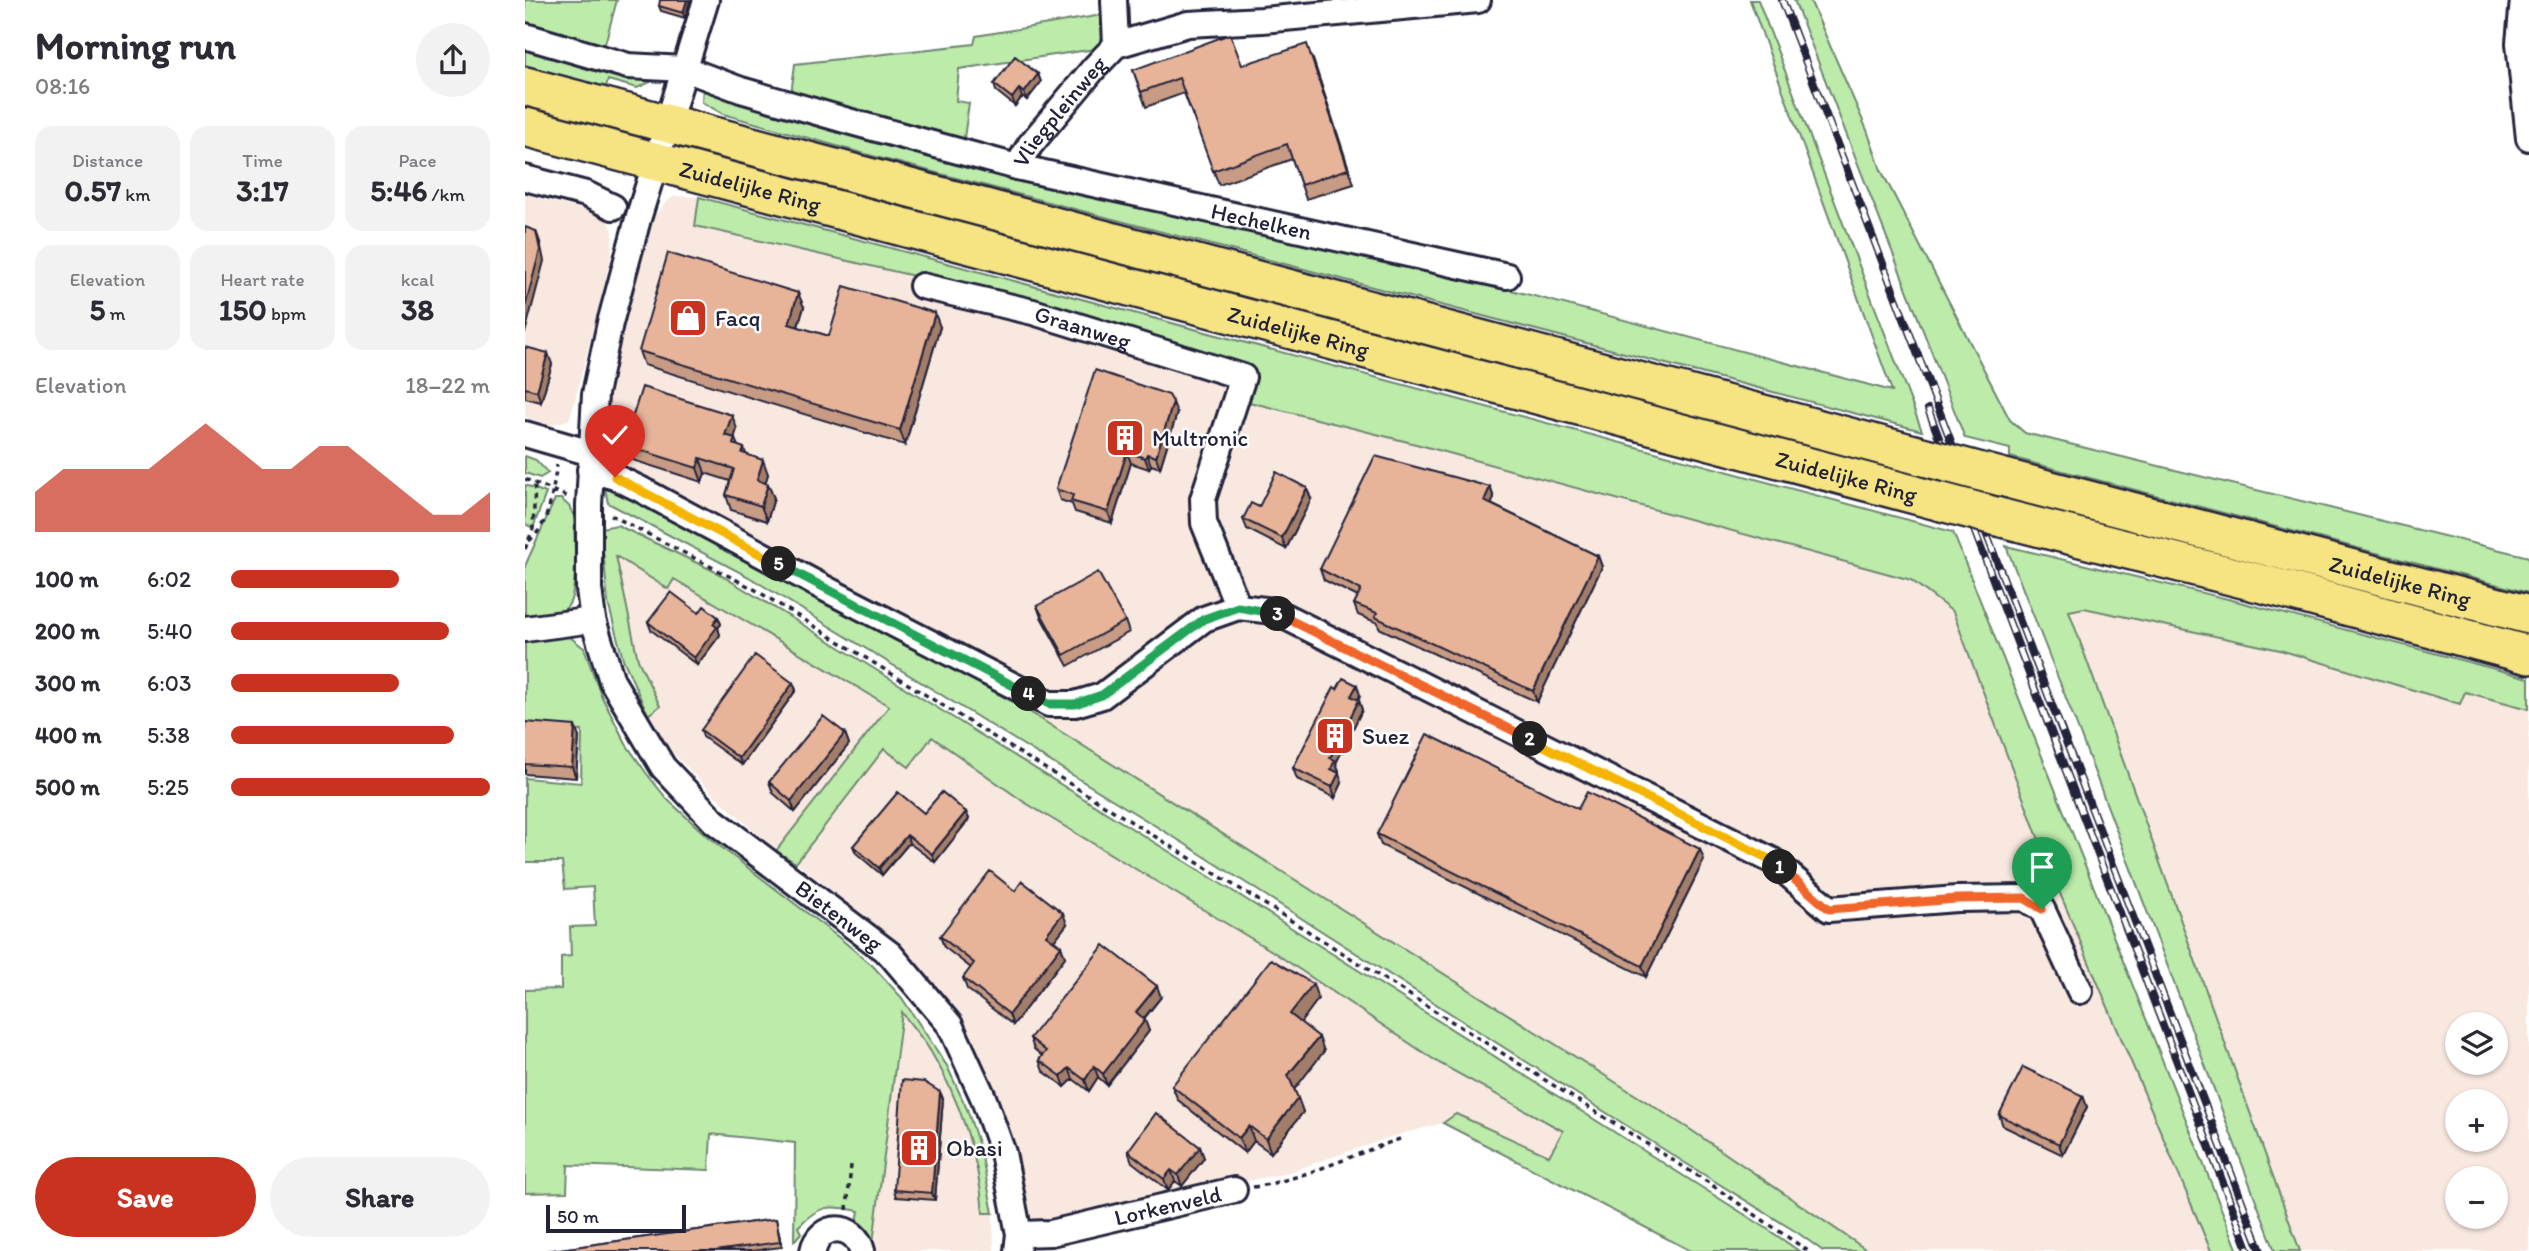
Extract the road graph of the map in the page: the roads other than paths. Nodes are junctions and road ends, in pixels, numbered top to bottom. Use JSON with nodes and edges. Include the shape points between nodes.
{"nodes":[{"id":1,"x":706,"y":0,"type":"edge"},
{"id":2,"x":1114,"y":0,"type":"edge"},
{"id":3,"x":1479,"y":0,"type":"edge"},
{"id":4,"x":2523,"y":0,"type":"edge"},
{"id":5,"x":525,"y":36,"type":"edge"},
{"id":6,"x":1116,"y":44,"type":"junction"},
{"id":7,"x":685,"y":69,"type":"junction"},
{"id":8,"x":525,"y":86,"type":"edge"},
{"id":9,"x":669,"y":124,"type":"junction"},
{"id":10,"x":525,"y":127,"type":"edge"},
{"id":11,"x":2529,"y":138,"type":"edge"},
{"id":12,"x":655,"y":162,"type":"junction"},
{"id":13,"x":1017,"y":167,"type":"junction"},
{"id":14,"x":525,"y":178,"type":"edge"},
{"id":15,"x":613,"y":207,"type":"dead end"},
{"id":16,"x":1507,"y":276,"type":"dead end"},
{"id":17,"x":922,"y":286,"type":"dead end"},
{"id":18,"x":525,"y":434,"type":"edge"},
{"id":19,"x":590,"y":461,"type":"junction"},
{"id":20,"x":1238,"y":607,"type":"junction"},
{"id":21,"x":2529,"y":615,"type":"edge"},
{"id":22,"x":593,"y":620,"type":"junction"},
{"id":23,"x":525,"y":629,"type":"edge"},
{"id":24,"x":2529,"y":655,"type":"edge"},
{"id":25,"x":2080,"y":991,"type":"dead end"},
{"id":26,"x":1234,"y":1190,"type":"road end"},
{"id":27,"x":1018,"y":1243,"type":"edge"},
{"id":28,"x":813,"y":1251,"type":"edge"},
{"id":29,"x":862,"y":1251,"type":"edge"}],
"edges":[{"from":1,"to":7,"type":"street","name":"Bietenweg"},
{"from":2,"to":6,"type":"street"},
{"from":3,"to":6,"type":"street","name":"Vliegpleinweg","via":[[1188,24]]},
{"from":4,"to":11,"type":"street","via":[[2519,43]]},
{"from":5,"to":7,"type":"street","name":"Vliegpleinweg","via":[[628,66]]},
{"from":6,"to":13,"type":"street","name":"Vliegpleinweg","via":[[1030,145]]},
{"from":7,"to":9,"type":"street","name":"Bietenweg"},
{"from":7,"to":13,"type":"street","name":"Vliegpleinweg","via":[[855,124]]},
{"from":8,"to":9,"type":"highway","name":"Zuidelijke Ring"},
{"from":9,"to":12,"type":"street","name":"Bietenweg"},
{"from":9,"to":21,"type":"highway","name":"Zuidelijke Ring","bridge":true},
{"from":10,"to":12,"type":"highway","name":"Zuidelijke Ring"},
{"from":12,"to":19,"type":"street","name":"Bietenweg","via":[[602,357]]},
{"from":12,"to":24,"type":"highway","name":"Zuidelijke Ring","bridge":true},
{"from":13,"to":16,"type":"street","name":"Hechelken"},
{"from":14,"to":15,"type":"street","via":[[586,194]]},
{"from":17,"to":20,"type":"street","name":"Graanweg","via":[[1033,312],[1243,377],[1203,499],[1204,523]]},
{"from":18,"to":19,"type":"street"},
{"from":19,"to":20,"type":"street","via":[[1049,704],[1075,704],[1102,695],[1204,619]]},
{"from":19,"to":22,"type":"street","name":"Bietenweg"},
{"from":20,"to":25,"type":"street","via":[[1274,611],[1773,861],[1829,909],[2024,898],[2042,909]]},
{"from":22,"to":23,"type":"street"},
{"from":22,"to":27,"type":"street","name":"Bietenweg","via":[[612,681],[663,767],[714,821],[890,954],[950,1025],[1003,1153]]},
{"from":26,"to":27,"type":"street","name":"Lorkenveld"},
{"from":28,"to":29,"type":"street","via":[[815,1242],[833,1228],[855,1236]]}]}
